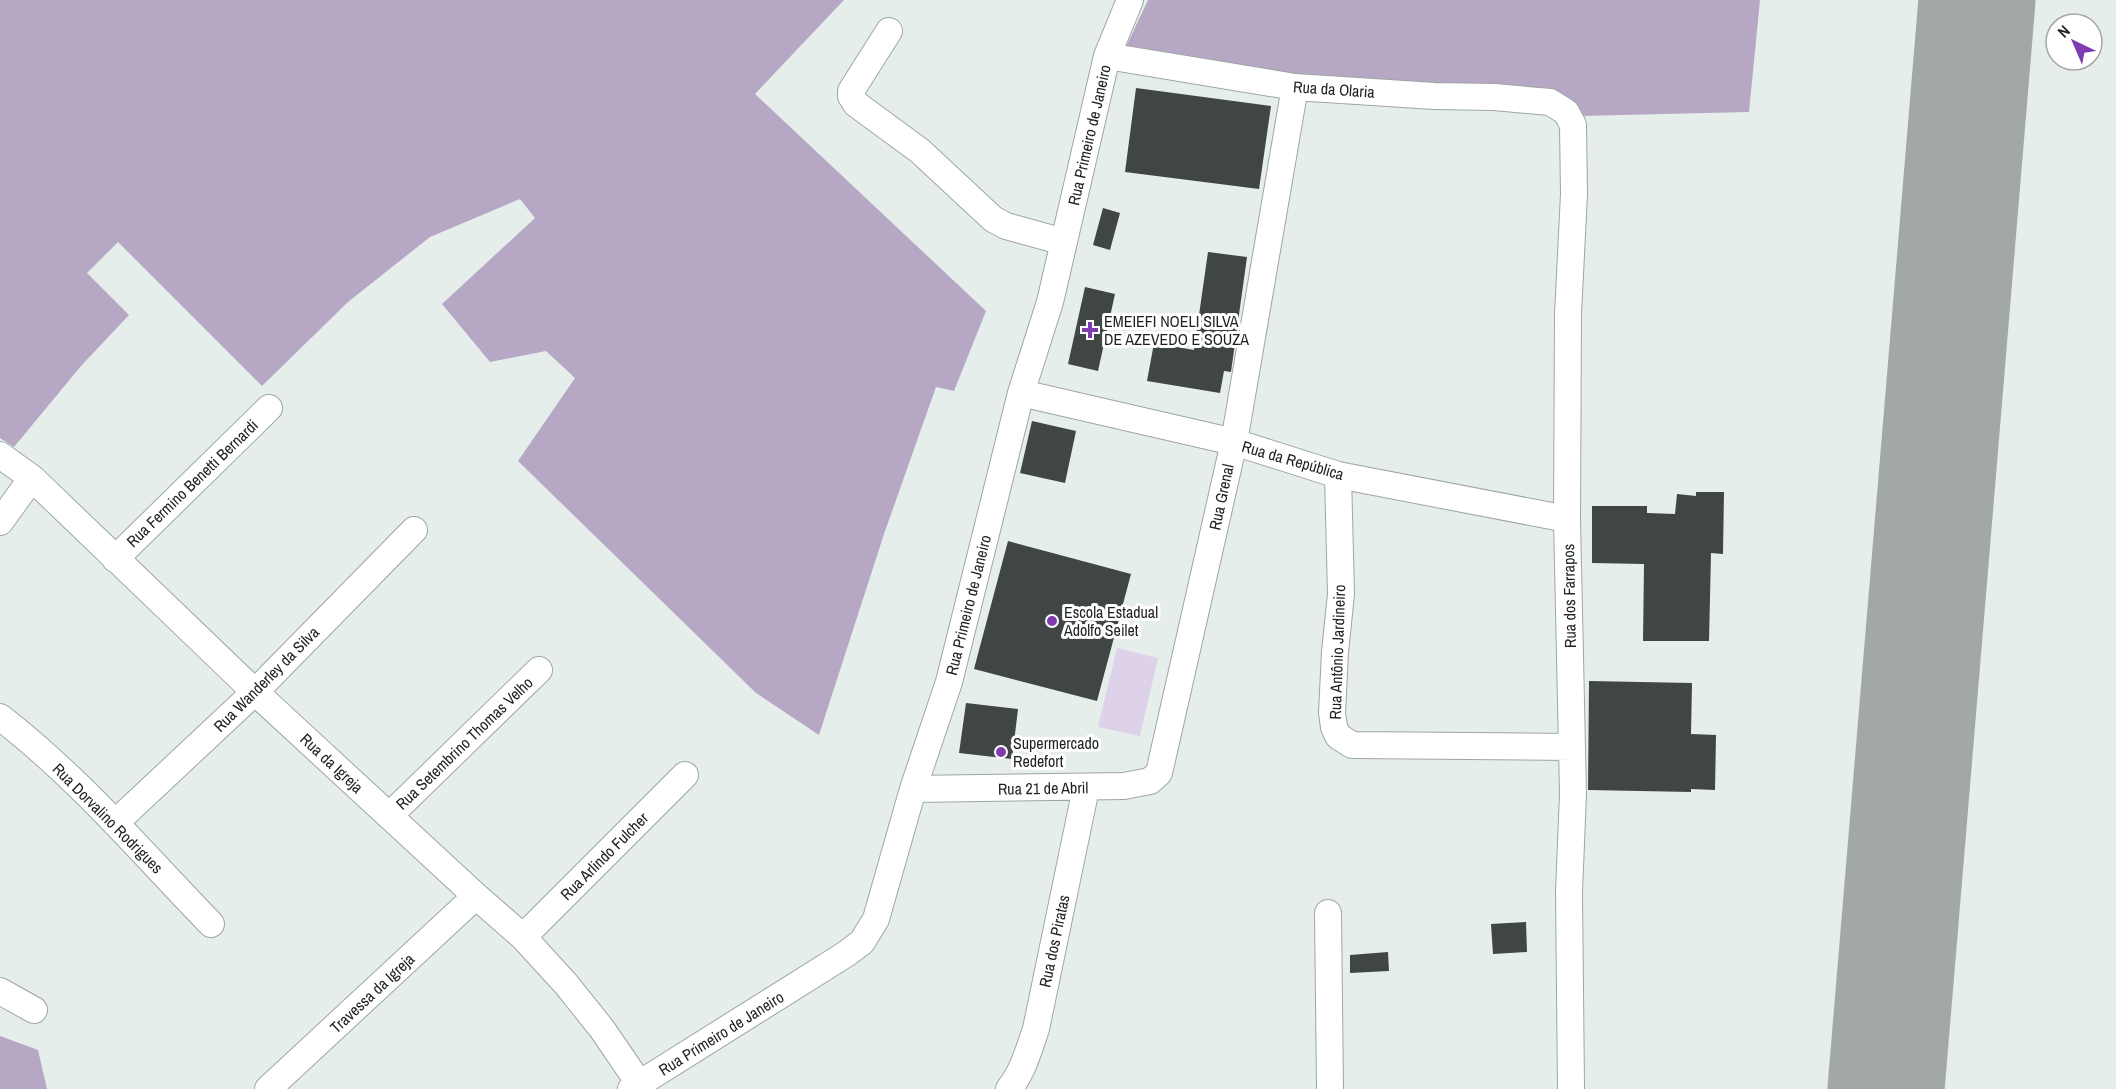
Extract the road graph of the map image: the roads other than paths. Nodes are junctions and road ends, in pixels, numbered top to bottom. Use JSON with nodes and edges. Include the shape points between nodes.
{"nodes":[{"id":1,"x":1130,"y":0,"type":"edge"},
{"id":2,"x":889,"y":31,"type":"dead end"},
{"id":3,"x":1107,"y":57,"type":"junction"},
{"id":4,"x":1295,"y":87,"type":"junction"},
{"id":5,"x":1561,"y":107,"type":"joint"},
{"id":6,"x":1064,"y":242,"type":"junction"},
{"id":7,"x":1021,"y":393,"type":"junction"},
{"id":8,"x":269,"y":408,"type":"dead end"},
{"id":9,"x":1234,"y":442,"type":"junction"},
{"id":10,"x":0,"y":455,"type":"edge"},
{"id":11,"x":1338,"y":475,"type":"junction"},
{"id":12,"x":32,"y":478,"type":"junction"},
{"id":13,"x":1568,"y":519,"type":"junction"},
{"id":14,"x":0,"y":522,"type":"edge"},
{"id":15,"x":414,"y":530,"type":"dead end"},
{"id":16,"x":115,"y":559,"type":"junction"},
{"id":17,"x":539,"y":670,"type":"dead end"},
{"id":18,"x":255,"y":692,"type":"junction"},
{"id":19,"x":0,"y":717,"type":"edge"},
{"id":20,"x":1572,"y":747,"type":"junction"},
{"id":21,"x":1163,"y":763,"type":"joint"},
{"id":22,"x":686,"y":775,"type":"dead end"},
{"id":23,"x":1086,"y":788,"type":"junction"},
{"id":24,"x":913,"y":789,"type":"junction"},
{"id":25,"x":389,"y":816,"type":"junction"},
{"id":26,"x":115,"y":823,"type":"junction"},
{"id":27,"x":476,"y":896,"type":"junction"},
{"id":28,"x":1328,"y":913,"type":"dead end"},
{"id":29,"x":211,"y":924,"type":"dead end"},
{"id":30,"x":523,"y":937,"type":"junction"},
{"id":31,"x":0,"y":991,"type":"edge"},
{"id":32,"x":34,"y":1010,"type":"dead end"},
{"id":33,"x":638,"y":1087,"type":"edge"},
{"id":34,"x":268,"y":1089,"type":"edge"},
{"id":35,"x":1009,"y":1089,"type":"edge"},
{"id":36,"x":1330,"y":1089,"type":"edge"},
{"id":37,"x":1571,"y":1089,"type":"edge"}],
"edges":[{"from":1,"to":3,"type":"street","name":"Rua Primeiro de Janeiro"},
{"from":2,"to":6,"type":"street","via":[[851,91],[856,104],[920,151],[993,219]]},
{"from":3,"to":4,"type":"street","name":"Rua da Olaria"},
{"from":3,"to":6,"type":"street","name":"Rua Primeiro de Janeiro"},
{"from":4,"to":5,"type":"street","name":"Rua da Olaria","via":[[1532,99]]},
{"from":4,"to":9,"type":"street","name":"Rua Grenal"},
{"from":5,"to":13,"type":"street","name":"Rua dos Farrapos","via":[[1573,125]]},
{"from":6,"to":7,"type":"street","name":"Rua Primeiro de Janeiro"},
{"from":7,"to":9,"type":"street","name":"Rua da República"},
{"from":7,"to":24,"type":"street","name":"Rua Primeiro de Janeiro","via":[[949,682]]},
{"from":8,"to":16,"type":"street","name":"Rua Fermino Benetti Bernardi"},
{"from":9,"to":11,"type":"street","name":"Rua da República"},
{"from":9,"to":21,"type":"street","name":"Rua Grenal"},
{"from":10,"to":12,"type":"street","name":"Rua da Igreja"},
{"from":11,"to":13,"type":"street","name":"Rua da República"},
{"from":11,"to":20,"type":"street","name":"Rua Antônio Jardineiro","via":[[1341,594],[1332,713],[1338,736],[1352,745]]},
{"from":12,"to":14,"type":"street"},
{"from":12,"to":16,"type":"street","name":"Rua da Igreja"},
{"from":13,"to":20,"type":"street","name":"Rua dos Farrapos"},
{"from":15,"to":18,"type":"street","name":"Rua Wanderley da Silva"},
{"from":16,"to":18,"type":"street","name":"Rua da Igreja"},
{"from":17,"to":25,"type":"street","name":"Rua Setembrino Thomas Velho"},
{"from":18,"to":25,"type":"street","name":"Rua da Igreja"},
{"from":18,"to":26,"type":"street","name":"Rua Wanderley da Silva"},
{"from":19,"to":26,"type":"street","name":"Rua Dorvalino Rodrigues"},
{"from":20,"to":37,"type":"street","name":"Rua dos Farrapos"},
{"from":21,"to":23,"type":"street","name":"Rua 21 de Abril","via":[[1156,778],[1150,781]]},
{"from":22,"to":30,"type":"street","name":"Rua Arlindo Fulcher"},
{"from":23,"to":24,"type":"street","name":"Rua 21 de Abril"},
{"from":23,"to":35,"type":"street","name":"Rua dos Piratas","via":[[1036,1029],[1026,1059]]},
{"from":24,"to":33,"type":"street","name":"Rua Primeiro de Janeiro","via":[[876,919],[862,942]]},
{"from":25,"to":27,"type":"street","name":"Rua da Igreja"},
{"from":26,"to":29,"type":"street","name":"Rua Dorvalino Rodrigues"},
{"from":27,"to":30,"type":"street","name":"Rua da Igreja"},
{"from":27,"to":34,"type":"street","name":"Travessa da Igreja"},
{"from":28,"to":36,"type":"street"},
{"from":30,"to":33,"type":"street","name":"Rua da Igreja","via":[[591,1015]]},
{"from":31,"to":32,"type":"street"}]}
